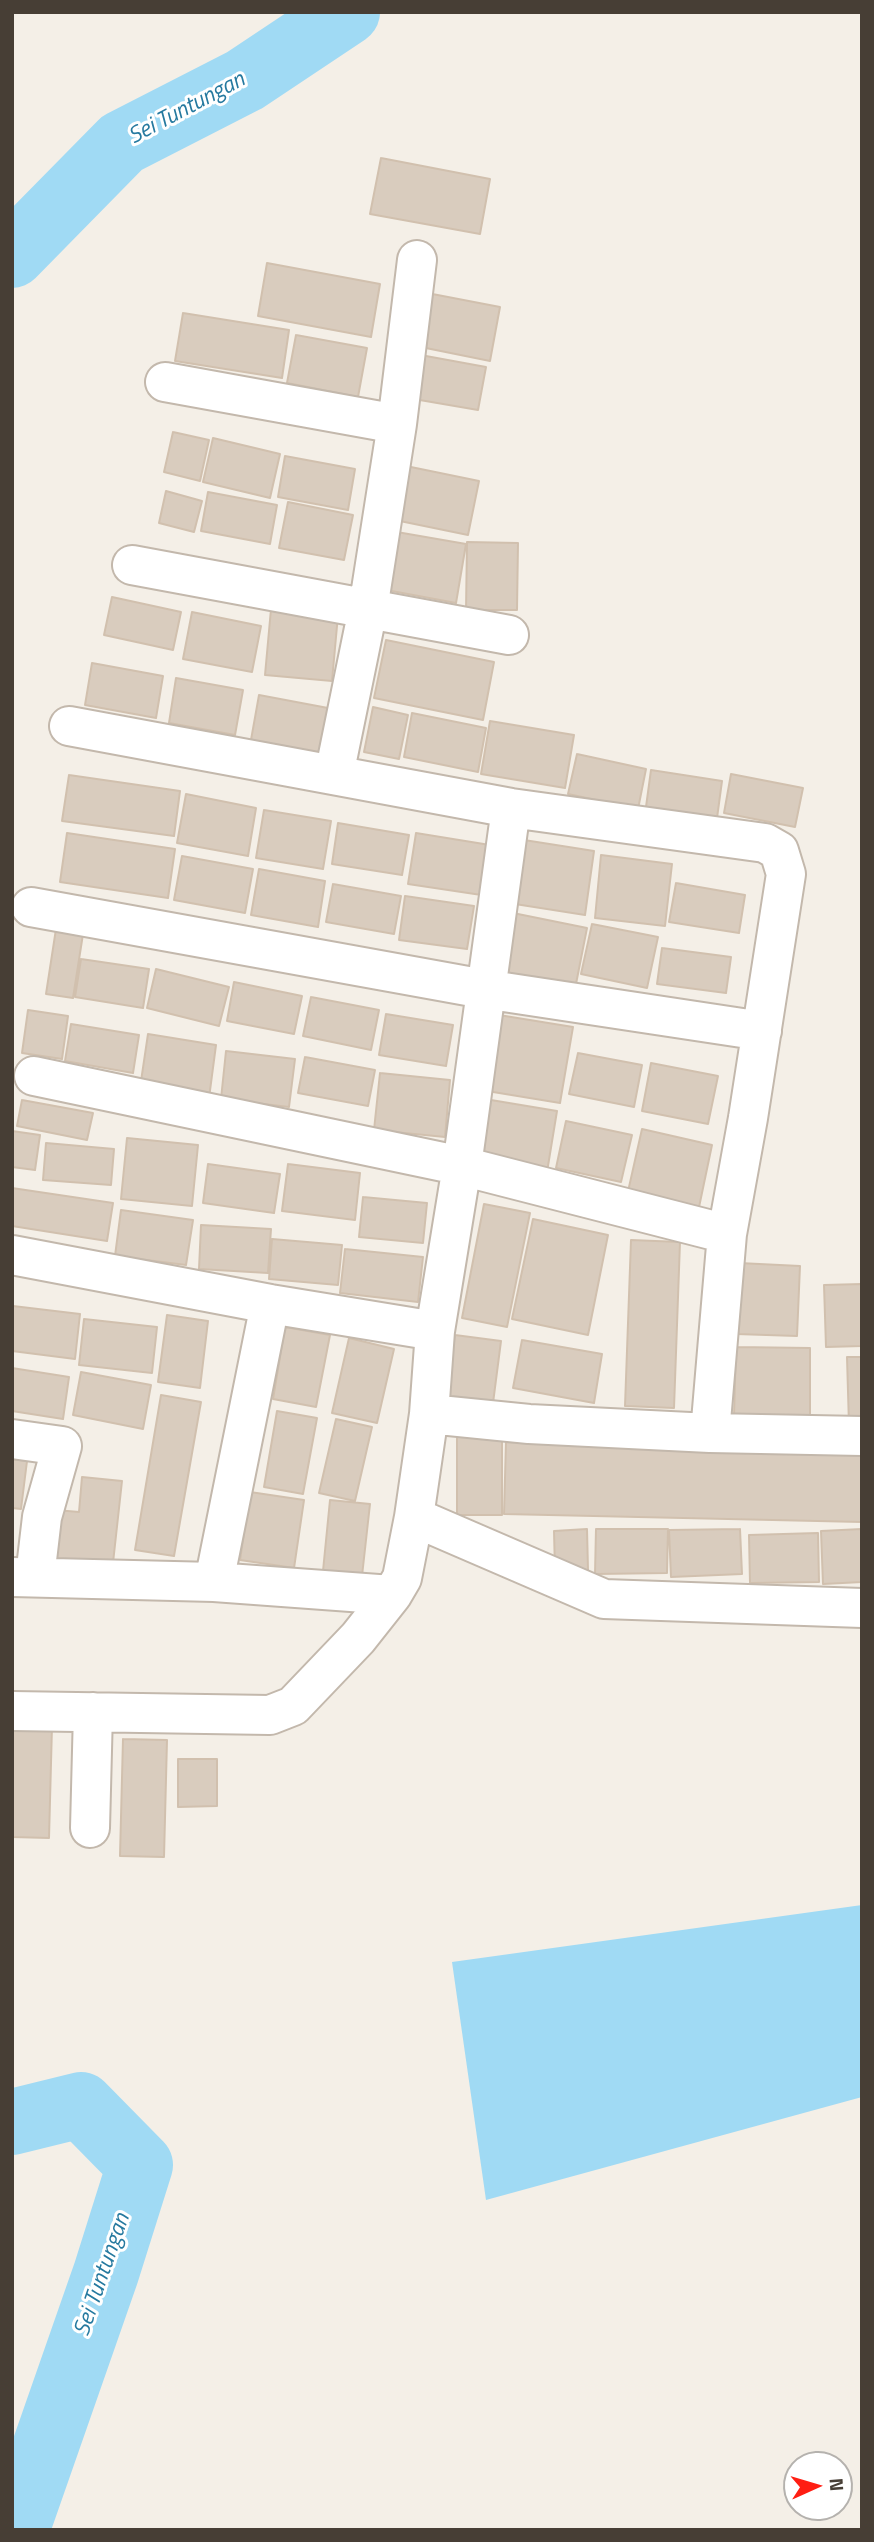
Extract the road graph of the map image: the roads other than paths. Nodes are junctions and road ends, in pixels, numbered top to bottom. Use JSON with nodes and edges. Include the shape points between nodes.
{"nodes":[{"id":1,"x":417,"y":260,"type":"dead end"},
{"id":2,"x":164,"y":382,"type":"dead end"},
{"id":3,"x":397,"y":424,"type":"junction"},
{"id":4,"x":132,"y":565,"type":"dead end"},
{"id":5,"x":368,"y":609,"type":"junction"},
{"id":6,"x":509,"y":635,"type":"dead end"},
{"id":7,"x":69,"y":726,"type":"dead end"},
{"id":8,"x":334,"y":775,"type":"junction"},
{"id":9,"x":511,"y":808,"type":"junction"},
{"id":10,"x":31,"y":907,"type":"dead end"},
{"id":11,"x":484,"y":989,"type":"junction"},
{"id":12,"x":762,"y":1031,"type":"junction"},
{"id":13,"x":34,"y":1076,"type":"dead end"},
{"id":14,"x":462,"y":1166,"type":"junction"},
{"id":15,"x":727,"y":1234,"type":"junction"},
{"id":16,"x":12,"y":1255,"type":"edge"},
{"id":17,"x":270,"y":1304,"type":"junction"},
{"id":18,"x":435,"y":1331,"type":"junction"},
{"id":19,"x":429,"y":1414,"type":"junction"},
{"id":20,"x":710,"y":1433,"type":"junction"},
{"id":21,"x":862,"y":1436,"type":"edge"},
{"id":22,"x":12,"y":1439,"type":"edge"},
{"id":23,"x":414,"y":1517,"type":"junction"},
{"id":24,"x":24,"y":1577,"type":"edge"},
{"id":25,"x":214,"y":1582,"type":"junction"},
{"id":26,"x":392,"y":1595,"type":"junction"},
{"id":27,"x":862,"y":1608,"type":"edge"},
{"id":28,"x":12,"y":1711,"type":"edge"},
{"id":29,"x":93,"y":1712,"type":"junction"},
{"id":30,"x":90,"y":1828,"type":"dead end"}],
"edges":[{"from":1,"to":3,"type":"street"},
{"from":2,"to":3,"type":"street"},
{"from":3,"to":5,"type":"street"},
{"from":4,"to":5,"type":"street"},
{"from":5,"to":6,"type":"street"},
{"from":5,"to":8,"type":"street"},
{"from":7,"to":8,"type":"street"},
{"from":8,"to":9,"type":"street"},
{"from":9,"to":11,"type":"street"},
{"from":9,"to":12,"type":"street","via":[[765,843],[779,851],[786,874]]},
{"from":10,"to":11,"type":"street"},
{"from":11,"to":12,"type":"street"},
{"from":11,"to":14,"type":"street"},
{"from":12,"to":15,"type":"street"},
{"from":13,"to":14,"type":"street"},
{"from":14,"to":15,"type":"street"},
{"from":14,"to":18,"type":"street"},
{"from":15,"to":20,"type":"street"},
{"from":16,"to":17,"type":"street"},
{"from":17,"to":18,"type":"street"},
{"from":17,"to":25,"type":"street"},
{"from":18,"to":19,"type":"street"},
{"from":19,"to":20,"type":"street"},
{"from":19,"to":23,"type":"street"},
{"from":20,"to":21,"type":"street"},
{"from":22,"to":24,"type":"street","via":[[62,1446]]},
{"from":23,"to":26,"type":"street","via":[[402,1578]]},
{"from":23,"to":27,"type":"street","via":[[604,1599]]},
{"from":24,"to":25,"type":"street"},
{"from":25,"to":26,"type":"street"},
{"from":26,"to":29,"type":"street","via":[[293,1706],[270,1715]]},
{"from":28,"to":29,"type":"street"},
{"from":29,"to":30,"type":"street"}]}
